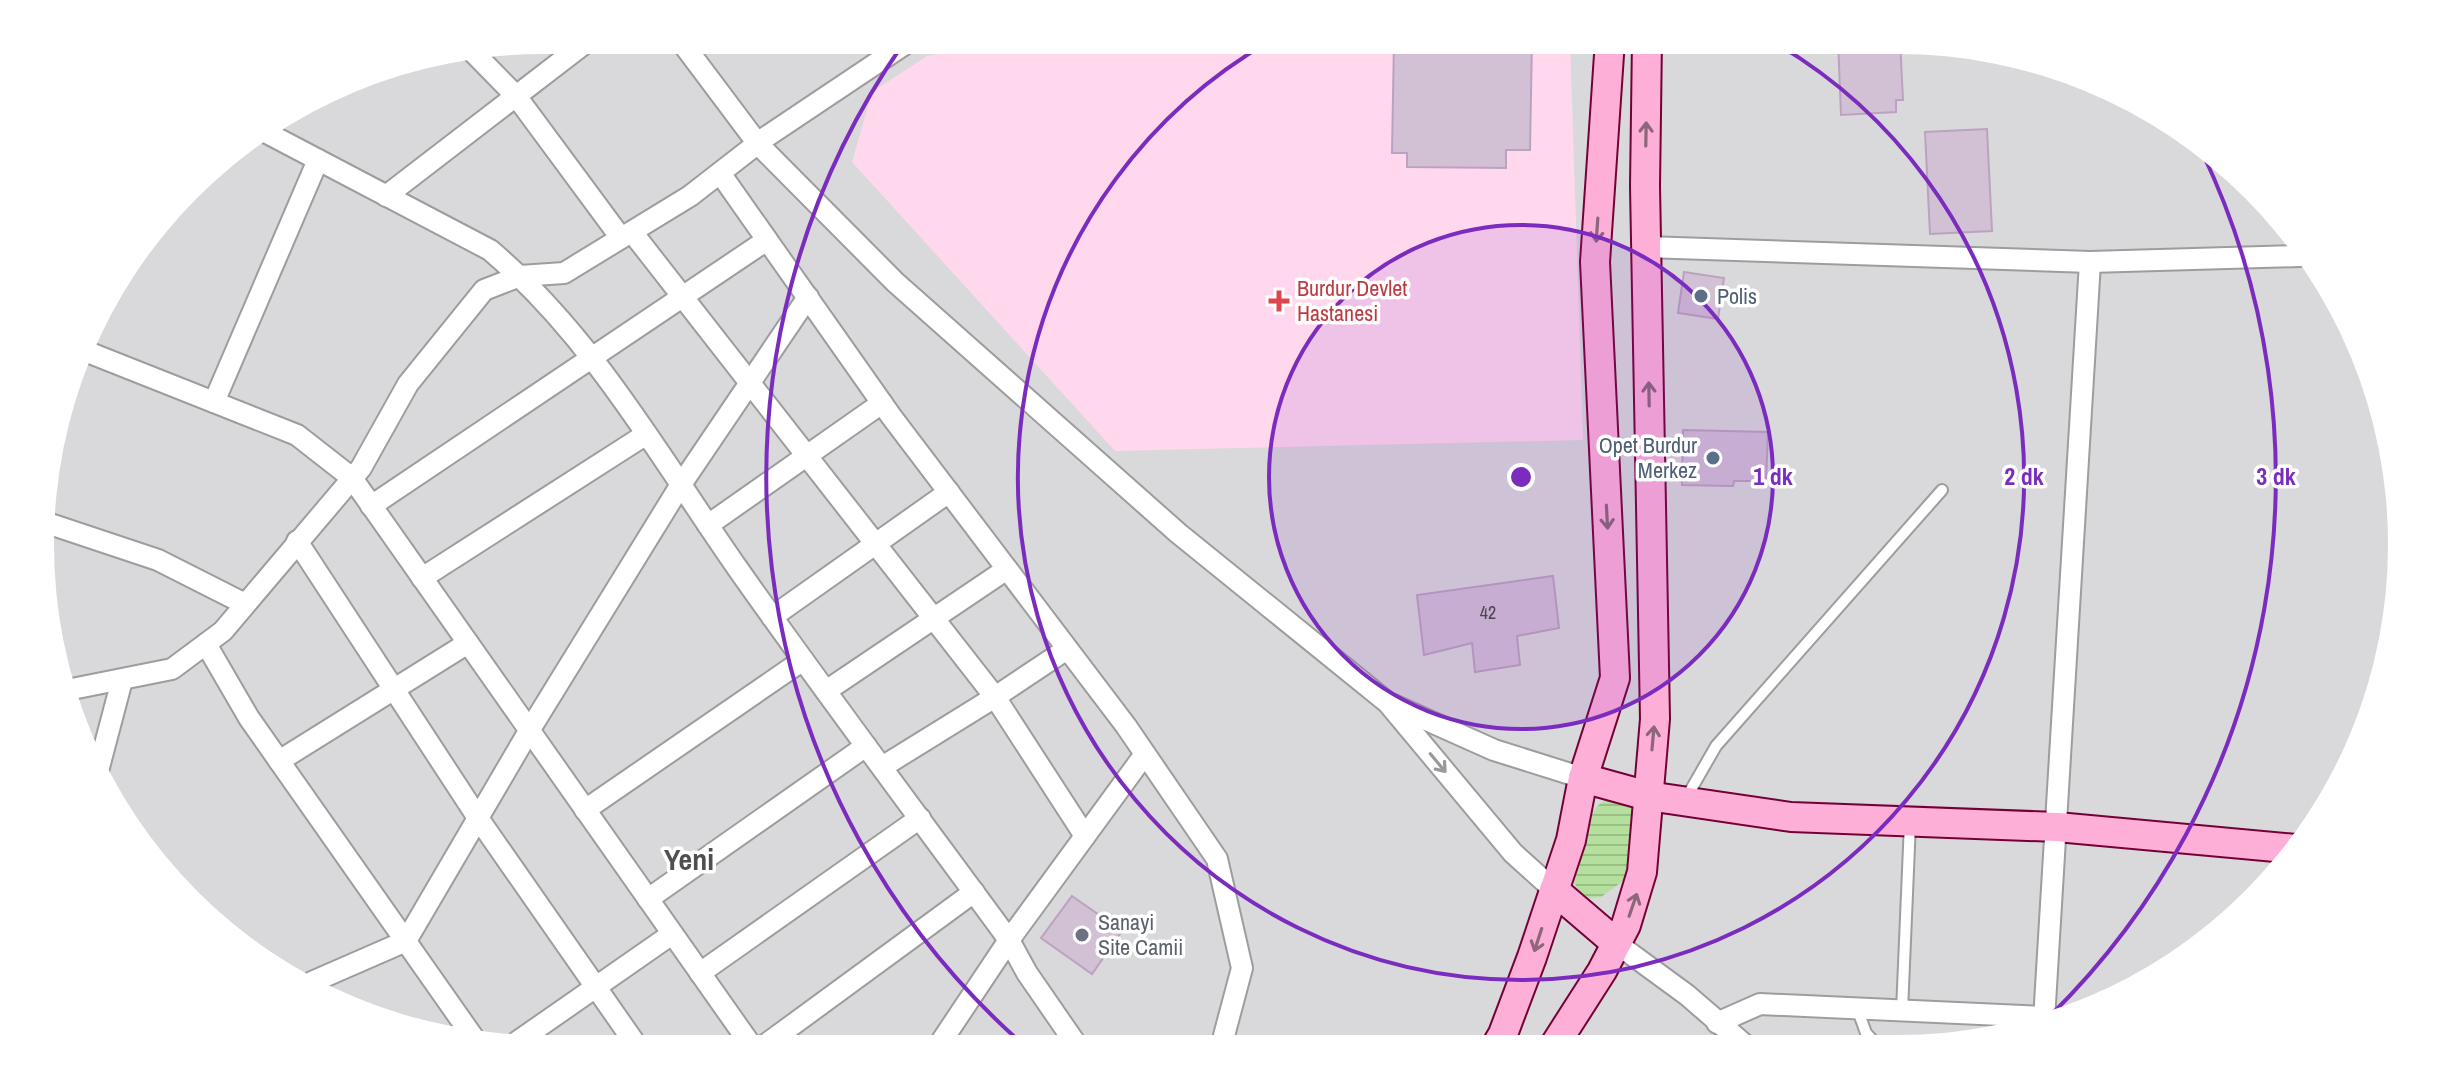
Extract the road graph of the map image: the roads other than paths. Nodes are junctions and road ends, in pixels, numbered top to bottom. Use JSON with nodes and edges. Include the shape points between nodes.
{"nodes":[{"id":1,"x":571,"y":54,"type":"edge"},
{"id":2,"x":690,"y":54,"type":"edge"},
{"id":3,"x":890,"y":54,"type":"edge"},
{"id":4,"x":1609,"y":54,"type":"edge"},
{"id":5,"x":1647,"y":54,"type":"edge"},
{"id":6,"x":479,"y":58,"type":"edge"},
{"id":7,"x":516,"y":96,"type":"junction"},
{"id":8,"x":273,"y":136,"type":"edge"},
{"id":9,"x":758,"y":144,"type":"junction"},
{"id":10,"x":318,"y":160,"type":"junction"},
{"id":11,"x":720,"y":173,"type":"junction"},
{"id":12,"x":386,"y":196,"type":"junction"},
{"id":13,"x":626,"y":235,"type":"junction"},
{"id":14,"x":767,"y":240,"type":"junction"},
{"id":15,"x":1646,"y":247,"type":"junction"},
{"id":16,"x":2294,"y":256,"type":"edge"},
{"id":17,"x":2090,"y":262,"type":"junction"},
{"id":18,"x":520,"y":276,"type":"junction"},
{"id":19,"x":681,"y":297,"type":"junction"},
{"id":20,"x":808,"y":297,"type":"junction"},
{"id":21,"x":92,"y":354,"type":"edge"},
{"id":22,"x":591,"y":357,"type":"junction"},
{"id":23,"x":749,"y":384,"type":"junction"},
{"id":24,"x":214,"y":402,"type":"junction"},
{"id":25,"x":882,"y":403,"type":"junction"},
{"id":26,"x":645,"y":435,"type":"junction"},
{"id":27,"x":805,"y":457,"type":"junction"},
{"id":28,"x":352,"y":478,"type":"junction"},
{"id":29,"x":680,"y":486,"type":"junction"},
{"id":30,"x":1942,"y":490,"type":"dead end"},
{"id":31,"x":949,"y":492,"type":"junction"},
{"id":32,"x":371,"y":506,"type":"junction"},
{"id":33,"x":708,"y":525,"type":"junction"},
{"id":34,"x":55,"y":526,"type":"edge"},
{"id":35,"x":297,"y":541,"type":"junction"},
{"id":36,"x":874,"y":545,"type":"junction"},
{"id":37,"x":1007,"y":569,"type":"junction"},
{"id":38,"x":422,"y":578,"type":"junction"},
{"id":39,"x":245,"y":604,"type":"junction"},
{"id":40,"x":772,"y":617,"type":"junction"},
{"id":41,"x":933,"y":619,"type":"junction"},
{"id":42,"x":468,"y":643,"type":"junction"},
{"id":43,"x":206,"y":644,"type":"junction"},
{"id":44,"x":1067,"y":649,"type":"junction"},
{"id":45,"x":803,"y":660,"type":"junction"},
{"id":46,"x":122,"y":680,"type":"junction"},
{"id":47,"x":76,"y":688,"type":"edge"},
{"id":48,"x":395,"y":690,"type":"junction"},
{"id":49,"x":826,"y":691,"type":"junction"},
{"id":50,"x":995,"y":697,"type":"junction"},
{"id":51,"x":1388,"y":703,"type":"junction"},
{"id":52,"x":529,"y":731,"type":"junction"},
{"id":53,"x":866,"y":746,"type":"junction"},
{"id":54,"x":1145,"y":754,"type":"junction"},
{"id":55,"x":102,"y":755,"type":"edge"},
{"id":56,"x":279,"y":761,"type":"junction"},
{"id":57,"x":882,"y":767,"type":"junction"},
{"id":58,"x":1583,"y":778,"type":"junction"},
{"id":59,"x":1648,"y":796,"type":"junction"},
{"id":60,"x":1684,"y":802,"type":"junction"},
{"id":61,"x":585,"y":810,"type":"junction"},
{"id":62,"x":478,"y":818,"type":"junction"},
{"id":63,"x":920,"y":818,"type":"junction"},
{"id":64,"x":1910,"y":821,"type":"junction"},
{"id":65,"x":2057,"y":827,"type":"junction"},
{"id":66,"x":1085,"y":836,"type":"junction"},
{"id":67,"x":2283,"y":848,"type":"edge"},
{"id":68,"x":1554,"y":890,"type":"junction"},
{"id":69,"x":974,"y":892,"type":"junction"},
{"id":70,"x":648,"y":899,"type":"junction"},
{"id":71,"x":672,"y":934,"type":"junction"},
{"id":72,"x":1009,"y":940,"type":"junction"},
{"id":73,"x":406,"y":941,"type":"junction"},
{"id":74,"x":1616,"y":943,"type":"junction"},
{"id":75,"x":700,"y":973,"type":"junction"},
{"id":76,"x":319,"y":979,"type":"edge"},
{"id":77,"x":596,"y":986,"type":"junction"},
{"id":78,"x":1857,"y":1008,"type":"junction"},
{"id":79,"x":1902,"y":1011,"type":"junction"},
{"id":80,"x":2044,"y":1012,"type":"edge"},
{"id":81,"x":2024,"y":1018,"type":"edge"},
{"id":82,"x":1717,"y":1023,"type":"junction"},
{"id":83,"x":467,"y":1029,"type":"edge"},
{"id":84,"x":527,"y":1034,"type":"edge"},
{"id":85,"x":629,"y":1035,"type":"edge"},
{"id":86,"x":744,"y":1035,"type":"edge"},
{"id":87,"x":779,"y":1035,"type":"edge"},
{"id":88,"x":946,"y":1035,"type":"edge"},
{"id":89,"x":1069,"y":1035,"type":"edge"},
{"id":90,"x":1224,"y":1035,"type":"edge"},
{"id":91,"x":1502,"y":1035,"type":"edge"},
{"id":92,"x":1561,"y":1035,"type":"edge"},
{"id":93,"x":1732,"y":1035,"type":"edge"},
{"id":94,"x":1868,"y":1035,"type":"edge"}],
"edges":[{"from":1,"to":7,"type":"street"},
{"from":2,"to":9,"type":"street"},
{"from":3,"to":9,"type":"street"},
{"from":4,"to":58,"type":"main road","one_way":true,"via":[[1595,262],[1615,678]]},
{"from":15,"to":5,"type":"main road","one_way":true},
{"from":6,"to":7,"type":"street"},
{"from":7,"to":12,"type":"street"},
{"from":7,"to":13,"type":"street"},
{"from":8,"to":10,"type":"street"},
{"from":9,"to":11,"type":"street"},
{"from":9,"to":51,"type":"street","via":[[918,303],[1178,533]]},
{"from":10,"to":12,"type":"street"},
{"from":10,"to":24,"type":"street"},
{"from":11,"to":13,"type":"street"},
{"from":11,"to":14,"type":"street"},
{"from":12,"to":18,"type":"street","via":[[490,250]]},
{"from":13,"to":18,"type":"street","via":[[564,273]]},
{"from":13,"to":19,"type":"street"},
{"from":14,"to":19,"type":"street"},
{"from":14,"to":20,"type":"street"},
{"from":15,"to":17,"type":"street"},
{"from":59,"to":15,"type":"main road","one_way":true,"via":[[1655,656]]},
{"from":16,"to":17,"type":"street"},
{"from":17,"to":65,"type":"street"},
{"from":18,"to":22,"type":"street"},
{"from":18,"to":28,"type":"street","via":[[484,290],[461,316],[408,384]]},
{"from":19,"to":22,"type":"street"},
{"from":19,"to":23,"type":"street"},
{"from":20,"to":23,"type":"street"},
{"from":20,"to":25,"type":"street"},
{"from":21,"to":24,"type":"street"},
{"from":22,"to":26,"type":"street"},
{"from":22,"to":32,"type":"street"},
{"from":23,"to":27,"type":"street"},
{"from":23,"to":29,"type":"street"},
{"from":24,"to":28,"type":"street","via":[[297,435]]},
{"from":25,"to":27,"type":"street"},
{"from":25,"to":31,"type":"street"},
{"from":26,"to":29,"type":"street"},
{"from":26,"to":38,"type":"street"},
{"from":27,"to":33,"type":"street"},
{"from":27,"to":36,"type":"street"},
{"from":28,"to":32,"type":"street"},
{"from":28,"to":35,"type":"street"},
{"from":29,"to":33,"type":"street"},
{"from":29,"to":52,"type":"street"},
{"from":30,"to":60,"type":"lane","via":[[1716,746]]},
{"from":31,"to":36,"type":"street"},
{"from":31,"to":37,"type":"street"},
{"from":32,"to":38,"type":"street"},
{"from":33,"to":40,"type":"street"},
{"from":34,"to":39,"type":"street","via":[[158,560]]},
{"from":35,"to":39,"type":"street"},
{"from":35,"to":48,"type":"street"},
{"from":36,"to":40,"type":"street"},
{"from":36,"to":41,"type":"street"},
{"from":37,"to":41,"type":"street"},
{"from":37,"to":44,"type":"street"},
{"from":38,"to":42,"type":"street"},
{"from":39,"to":43,"type":"street"},
{"from":40,"to":45,"type":"street"},
{"from":41,"to":49,"type":"street"},
{"from":41,"to":50,"type":"street"},
{"from":42,"to":48,"type":"street"},
{"from":42,"to":52,"type":"street"},
{"from":43,"to":46,"type":"street","via":[[172,669]]},
{"from":43,"to":56,"type":"street"},
{"from":44,"to":50,"type":"street"},
{"from":44,"to":54,"type":"street"},
{"from":45,"to":49,"type":"street"},
{"from":45,"to":61,"type":"street"},
{"from":46,"to":47,"type":"street"},
{"from":46,"to":55,"type":"street"},
{"from":48,"to":56,"type":"street"},
{"from":48,"to":62,"type":"street"},
{"from":49,"to":53,"type":"street"},
{"from":50,"to":57,"type":"street"},
{"from":50,"to":66,"type":"street"},
{"from":51,"to":58,"type":"street","via":[[1494,750]]},
{"from":51,"to":68,"type":"street","one_way":true,"via":[[1513,853]]},
{"from":52,"to":61,"type":"street"},
{"from":52,"to":62,"type":"street"},
{"from":53,"to":57,"type":"street"},
{"from":53,"to":70,"type":"street"},
{"from":54,"to":66,"type":"street"},
{"from":54,"to":90,"type":"street","via":[[1217,859],[1242,968]]},
{"from":56,"to":73,"type":"street"},
{"from":57,"to":63,"type":"street"},
{"from":58,"to":59,"type":"main road"},
{"from":58,"to":68,"type":"main road"},
{"from":59,"to":60,"type":"main road"},
{"from":74,"to":59,"type":"main road","one_way":true,"via":[[1642,872]]},
{"from":60,"to":64,"type":"main road","via":[[1791,817]]},
{"from":61,"to":70,"type":"street"},
{"from":62,"to":73,"type":"street"},
{"from":62,"to":77,"type":"street"},
{"from":63,"to":69,"type":"street"},
{"from":63,"to":75,"type":"street"},
{"from":64,"to":65,"type":"main road"},
{"from":64,"to":79,"type":"lane"},
{"from":65,"to":67,"type":"main road"},
{"from":65,"to":80,"type":"street"},
{"from":66,"to":72,"type":"street"},
{"from":68,"to":74,"type":"main road"},
{"from":68,"to":91,"type":"main road","one_way":true},
{"from":69,"to":72,"type":"street"},
{"from":69,"to":87,"type":"street"},
{"from":70,"to":71,"type":"street"},
{"from":71,"to":75,"type":"street"},
{"from":71,"to":77,"type":"street"},
{"from":72,"to":88,"type":"street"},
{"from":72,"to":89,"type":"street"},
{"from":73,"to":76,"type":"street"},
{"from":73,"to":83,"type":"street"},
{"from":74,"to":82,"type":"street"},
{"from":74,"to":92,"type":"main road"},
{"from":75,"to":86,"type":"street"},
{"from":77,"to":84,"type":"street"},
{"from":77,"to":85,"type":"street"},
{"from":78,"to":79,"type":"street"},
{"from":78,"to":82,"type":"street","via":[[1760,1004]]},
{"from":78,"to":94,"type":"lane"},
{"from":79,"to":81,"type":"street"},
{"from":82,"to":93,"type":"street"}]}
